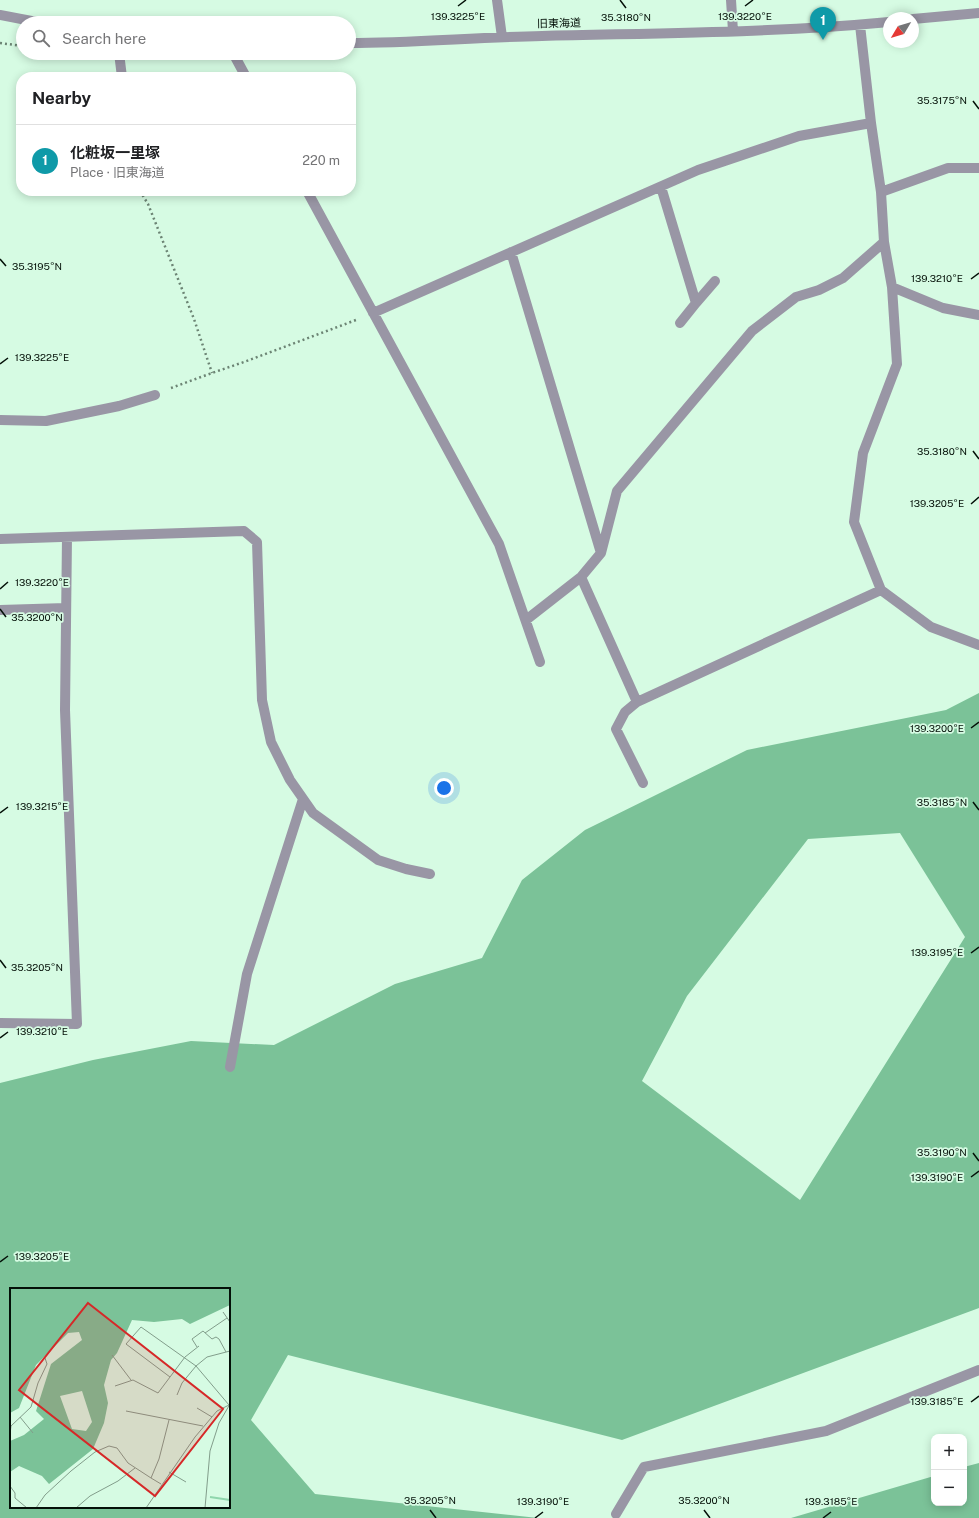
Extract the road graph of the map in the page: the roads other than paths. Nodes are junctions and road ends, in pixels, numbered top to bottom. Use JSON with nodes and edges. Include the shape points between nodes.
{"nodes":[{"id":1,"x":497,"y":0,"type":"edge"},
{"id":2,"x":731,"y":0,"type":"edge"},
{"id":3,"x":979,"y":13,"type":"edge"},
{"id":4,"x":0,"y":15,"type":"edge"},
{"id":5,"x":16,"y":18,"type":"edge"},
{"id":6,"x":919,"y":18,"type":"edge"},
{"id":7,"x":883,"y":23,"type":"edge"},
{"id":8,"x":860,"y":25,"type":"junction"},
{"id":9,"x":733,"y":31,"type":"junction"},
{"id":10,"x":502,"y":37,"type":"junction"},
{"id":11,"x":356,"y":43,"type":"edge"},
{"id":12,"x":120,"y":60,"type":"edge"},
{"id":13,"x":237,"y":60,"type":"edge"},
{"id":14,"x":121,"y":72,"type":"edge"},
{"id":15,"x":243,"y":72,"type":"edge"},
{"id":16,"x":871,"y":123,"type":"junction"},
{"id":17,"x":979,"y":168,"type":"edge"},
{"id":18,"x":661,"y":186,"type":"junction"},
{"id":19,"x":881,"y":192,"type":"junction"},
{"id":20,"x":310,"y":196,"type":"edge"},
{"id":21,"x":884,"y":242,"type":"junction"},
{"id":22,"x":511,"y":252,"type":"junction"},
{"id":23,"x":715,"y":281,"type":"dead end"},
{"id":24,"x":892,"y":287,"type":"junction"},
{"id":25,"x":696,"y":303,"type":"junction"},
{"id":26,"x":373,"y":313,"type":"junction"},
{"id":27,"x":979,"y":315,"type":"edge"},
{"id":28,"x":680,"y":323,"type":"dead end"},
{"id":29,"x":154,"y":395,"type":"road end"},
{"id":30,"x":0,"y":420,"type":"edge"},
{"id":31,"x":67,"y":537,"type":"junction"},
{"id":32,"x":0,"y":539,"type":"edge"},
{"id":33,"x":601,"y":553,"type":"junction"},
{"id":34,"x":581,"y":577,"type":"junction"},
{"id":35,"x":881,"y":590,"type":"junction"},
{"id":36,"x":66,"y":608,"type":"junction"},
{"id":37,"x":0,"y":610,"type":"edge"},
{"id":38,"x":526,"y":620,"type":"junction"},
{"id":39,"x":979,"y":645,"type":"edge"},
{"id":40,"x":540,"y":662,"type":"dead end"},
{"id":41,"x":637,"y":702,"type":"junction"},
{"id":42,"x":643,"y":783,"type":"dead end"},
{"id":43,"x":303,"y":799,"type":"junction"},
{"id":44,"x":430,"y":874,"type":"dead end"},
{"id":45,"x":0,"y":1023,"type":"edge"},
{"id":46,"x":230,"y":1067,"type":"dead end"},
{"id":47,"x":979,"y":1370,"type":"edge"},
{"id":48,"x":616,"y":1514,"type":"dead end"}],
"edges":[{"from":1,"to":10,"type":"street"},
{"from":2,"to":9,"type":"street"},
{"from":3,"to":6,"type":"street"},
{"from":4,"to":5,"type":"street"},
{"from":7,"to":8,"type":"street","name":"旧東海道"},
{"from":8,"to":9,"type":"street","name":"旧東海道"},
{"from":8,"to":16,"type":"street"},
{"from":9,"to":10,"type":"street","name":"旧東海道"},
{"from":10,"to":11,"type":"street","name":"旧東海道"},
{"from":12,"to":14,"type":"street"},
{"from":13,"to":15,"type":"street"},
{"from":16,"to":18,"type":"street","via":[[799,136],[698,170]]},
{"from":16,"to":19,"type":"street"},
{"from":17,"to":19,"type":"street","via":[[948,168]]},
{"from":18,"to":22,"type":"street"},
{"from":18,"to":25,"type":"street"},
{"from":19,"to":21,"type":"street"},
{"from":20,"to":26,"type":"street"},
{"from":21,"to":24,"type":"street"},
{"from":21,"to":33,"type":"street","via":[[843,278],[819,290],[796,297],[752,331],[616,491]]},
{"from":22,"to":26,"type":"street"},
{"from":22,"to":33,"type":"street"},
{"from":23,"to":25,"type":"street"},
{"from":24,"to":27,"type":"street","via":[[943,308]]},
{"from":24,"to":35,"type":"street","via":[[897,364],[863,453],[854,522]]},
{"from":25,"to":28,"type":"street"},
{"from":26,"to":38,"type":"street","via":[[499,544]]},
{"from":29,"to":30,"type":"street","via":[[119,406],[46,420]]},
{"from":31,"to":32,"type":"street"},
{"from":31,"to":36,"type":"street"},
{"from":31,"to":43,"type":"street","via":[[244,531],[257,542],[262,700],[271,742],[290,780]]},
{"from":33,"to":34,"type":"street"},
{"from":34,"to":38,"type":"street"},
{"from":34,"to":41,"type":"street"},
{"from":35,"to":39,"type":"street","via":[[931,627]]},
{"from":35,"to":41,"type":"street"},
{"from":36,"to":37,"type":"street"},
{"from":36,"to":45,"type":"street","via":[[65,710],[77,1024]]},
{"from":38,"to":40,"type":"street"},
{"from":41,"to":42,"type":"street","via":[[625,712],[616,729]]},
{"from":43,"to":44,"type":"street","via":[[313,813],[378,860]]},
{"from":43,"to":46,"type":"street","via":[[247,974]]},
{"from":47,"to":48,"type":"street","via":[[826,1431],[644,1467]]}]}
